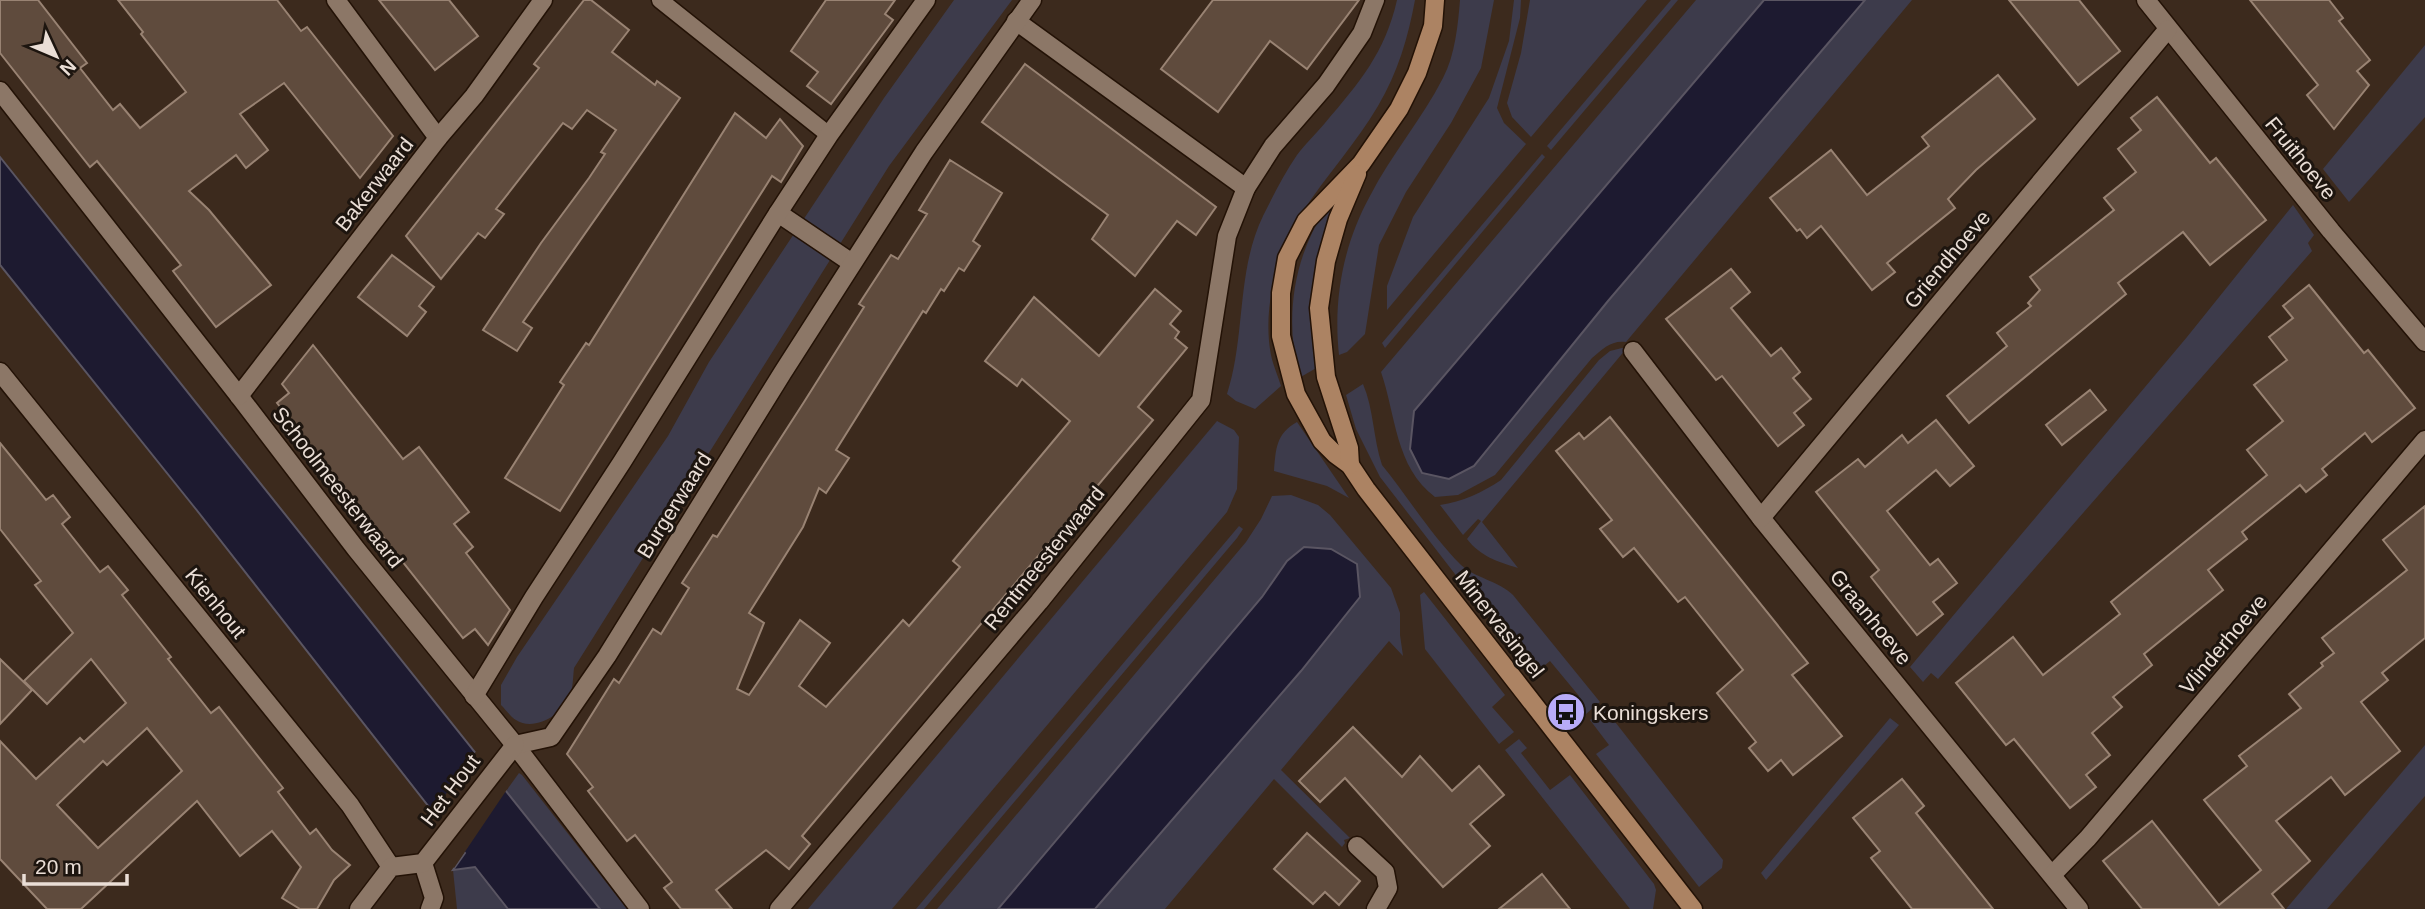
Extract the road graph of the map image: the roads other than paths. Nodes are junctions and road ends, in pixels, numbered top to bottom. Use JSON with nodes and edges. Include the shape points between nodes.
{"nodes":[{"id":1,"x":336,"y":0,"type":"edge"},
{"id":2,"x":544,"y":0,"type":"edge"},
{"id":3,"x":660,"y":0,"type":"edge"},
{"id":4,"x":926,"y":0,"type":"edge"},
{"id":5,"x":1032,"y":0,"type":"edge"},
{"id":6,"x":1375,"y":0,"type":"edge"},
{"id":7,"x":1436,"y":0,"type":"edge"},
{"id":8,"x":2146,"y":0,"type":"edge"},
{"id":9,"x":1016,"y":20,"type":"junction"},
{"id":10,"x":2168,"y":29,"type":"junction"},
{"id":11,"x":0,"y":91,"type":"edge"},
{"id":12,"x":829,"y":135,"type":"junction"},
{"id":13,"x":438,"y":138,"type":"junction"},
{"id":14,"x":1361,"y":164,"type":"junction"},
{"id":15,"x":1247,"y":188,"type":"junction"},
{"id":16,"x":778,"y":213,"type":"junction"},
{"id":17,"x":852,"y":263,"type":"junction"},
{"id":18,"x":2425,"y":342,"type":"edge"},
{"id":19,"x":1633,"y":351,"type":"dead end"},
{"id":20,"x":0,"y":372,"type":"edge"},
{"id":21,"x":239,"y":396,"type":"junction"},
{"id":22,"x":2425,"y":440,"type":"edge"},
{"id":23,"x":1350,"y":465,"type":"junction"},
{"id":24,"x":1761,"y":518,"type":"junction"},
{"id":25,"x":474,"y":696,"type":"junction"},
{"id":26,"x":509,"y":752,"type":"junction"},
{"id":27,"x":1357,"y":846,"type":"dead end"},
{"id":28,"x":423,"y":863,"type":"junction"},
{"id":29,"x":391,"y":867,"type":"junction"},
{"id":30,"x":2052,"y":875,"type":"junction"},
{"id":31,"x":1691,"y":908,"type":"edge"},
{"id":32,"x":359,"y":909,"type":"edge"},
{"id":33,"x":430,"y":909,"type":"edge"},
{"id":34,"x":640,"y":909,"type":"edge"},
{"id":35,"x":779,"y":909,"type":"edge"},
{"id":36,"x":1376,"y":909,"type":"edge"},
{"id":37,"x":2079,"y":909,"type":"edge"}],
"edges":[{"from":1,"to":13,"type":"street"},
{"from":2,"to":13,"type":"street","name":"Bakerwaard"},
{"from":3,"to":12,"type":"lane"},
{"from":4,"to":12,"type":"street"},
{"from":5,"to":9,"type":"street","name":"Burgerwaard"},
{"from":6,"to":15,"type":"street","name":"Rentmeesterwaard","via":[[1362,33],[1326,85],[1273,146]]},
{"from":7,"to":14,"type":"street","name":"Minervasingel","via":[[1433,26],[1417,73],[1399,109]]},
{"from":8,"to":10,"type":"street","name":"Fruithoeve"},
{"from":9,"to":15,"type":"street"},
{"from":9,"to":17,"type":"street","name":"Burgerwaard"},
{"from":10,"to":18,"type":"street","name":"Fruithoeve"},
{"from":10,"to":24,"type":"street","name":"Griendhoeve"},
{"from":11,"to":21,"type":"street","name":"Schoolmeesterwaard"},
{"from":12,"to":16,"type":"street"},
{"from":13,"to":21,"type":"street","name":"Bakerwaard"},
{"from":14,"to":23,"type":"street","name":"Minervasingel","via":[[1326,261],[1320,308],[1326,377],[1349,448]]},
{"from":14,"to":23,"type":"street","name":"Minervasingel","via":[[1306,221],[1287,258],[1281,293],[1281,336],[1296,394],[1322,442]]},
{"from":15,"to":35,"type":"street","name":"Rentmeesterwaard","via":[[1227,236],[1201,400],[1039,602]]},
{"from":16,"to":17,"type":"street"},
{"from":16,"to":25,"type":"street"},
{"from":17,"to":26,"type":"street","name":"Burgerwaard","via":[[607,656],[551,737]]},
{"from":19,"to":24,"type":"street","name":"Graanhoeve"},
{"from":20,"to":29,"type":"street","name":"Kienhout","via":[[350,805]]},
{"from":21,"to":25,"type":"street","name":"Schoolmeesterwaard"},
{"from":22,"to":30,"type":"street","name":"Vlinderhoeve"},
{"from":23,"to":31,"type":"street","name":"Minervasingel"},
{"from":24,"to":30,"type":"street","name":"Graanhoeve"},
{"from":25,"to":26,"type":"street","name":"Schoolmeesterwaard"},
{"from":26,"to":28,"type":"street","name":"Het Hout"},
{"from":26,"to":34,"type":"street","name":"Schoolmeesterwaard"},
{"from":27,"to":36,"type":"street","via":[[1385,872],[1388,888]]},
{"from":28,"to":29,"type":"street"},
{"from":28,"to":33,"type":"street","via":[[434,898]]},
{"from":29,"to":32,"type":"street"},
{"from":30,"to":37,"type":"street","name":"Graanhoeve"}]}
